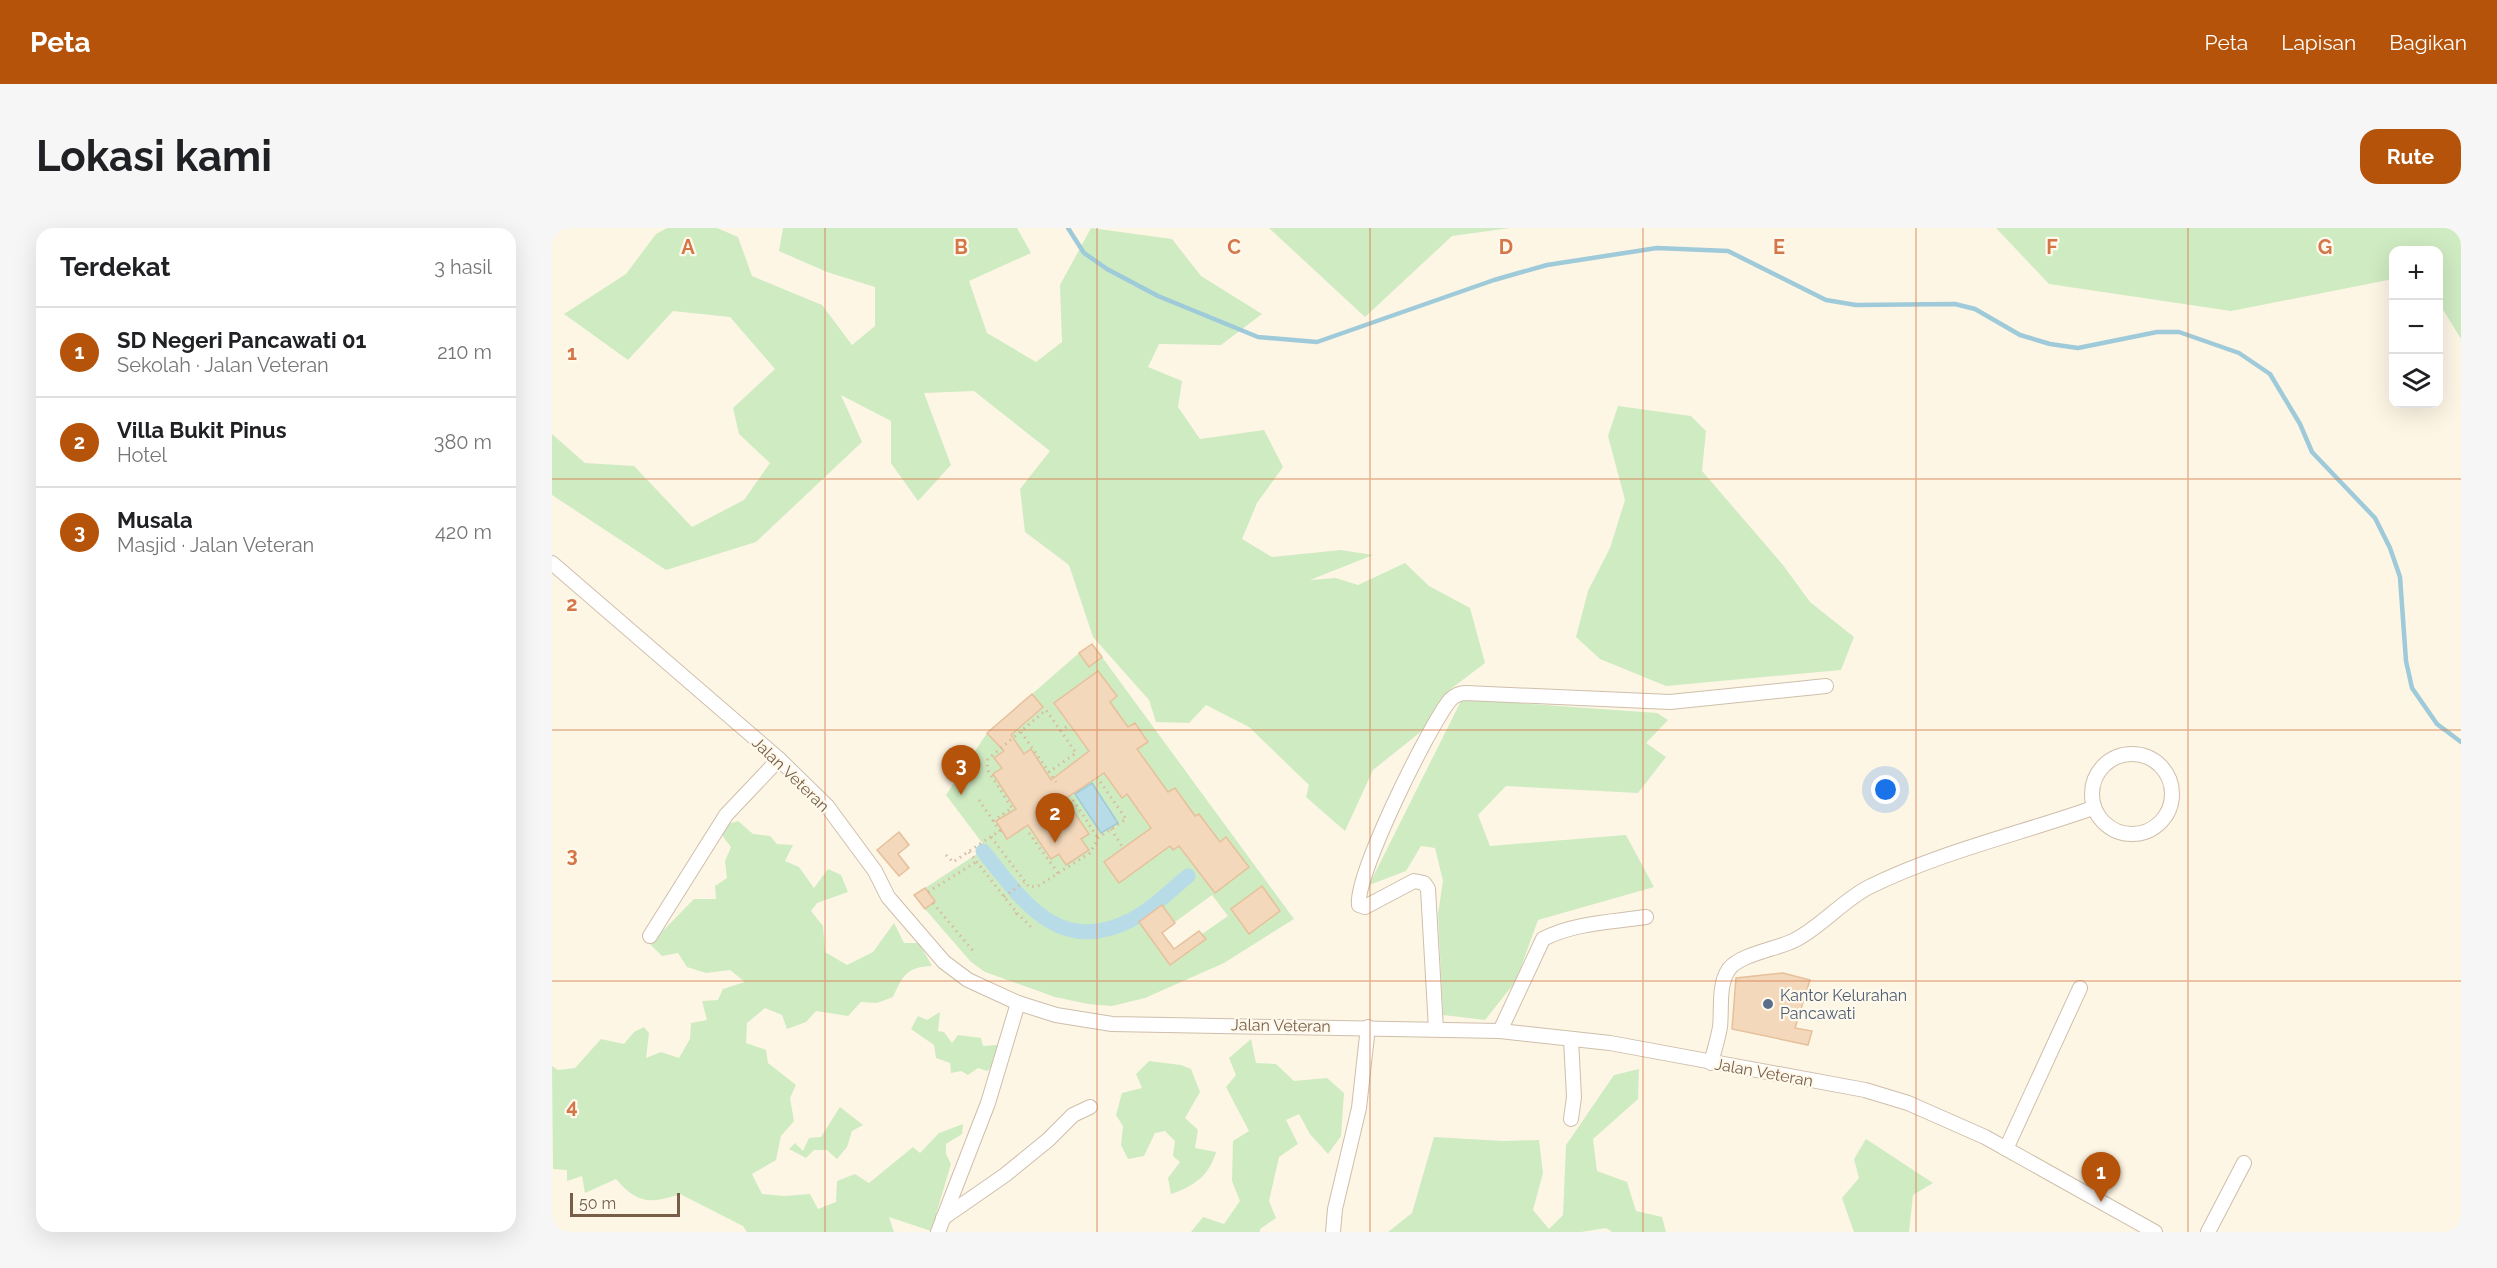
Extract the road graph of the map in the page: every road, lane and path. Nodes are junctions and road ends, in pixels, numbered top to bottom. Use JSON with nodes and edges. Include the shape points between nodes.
{"nodes":[{"id":1,"x":552,"y":563,"type":"edge"},
{"id":2,"x":1826,"y":686,"type":"dead end"},
{"id":3,"x":1070,"y":725,"type":"dead end"},
{"id":4,"x":1060,"y":731,"type":"junction"},
{"id":5,"x":1021,"y":732,"type":"junction"},
{"id":6,"x":779,"y":759,"type":"junction"},
{"id":7,"x":1049,"y":772,"type":"junction"},
{"id":8,"x":1097,"y":777,"type":"dead end"},
{"id":9,"x":1056,"y":782,"type":"dead end"},
{"id":10,"x":979,"y":800,"type":"dead end"},
{"id":11,"x":1073,"y":800,"type":"dead end"},
{"id":12,"x":2093,"y":808,"type":"junction"},
{"id":13,"x":993,"y":821,"type":"junction"},
{"id":14,"x":1111,"y":829,"type":"junction"},
{"id":15,"x":1029,"y":833,"type":"dead end"},
{"id":16,"x":991,"y":837,"type":"junction"},
{"id":17,"x":1098,"y":838,"type":"junction"},
{"id":18,"x":1123,"y":848,"type":"dead end"},
{"id":19,"x":969,"y":852,"type":"junction"},
{"id":20,"x":946,"y":855,"type":"dead end"},
{"id":21,"x":976,"y":862,"type":"junction"},
{"id":22,"x":1058,"y":873,"type":"junction"},
{"id":23,"x":1025,"y":882,"type":"junction"},
{"id":24,"x":928,"y":892,"type":"dead end"},
{"id":25,"x":1004,"y":897,"type":"junction"},
{"id":26,"x":933,"y":903,"type":"dead end"},
{"id":27,"x":1646,"y":917,"type":"dead end"},
{"id":28,"x":1032,"y":928,"type":"dead end"},
{"id":29,"x":650,"y":936,"type":"dead end"},
{"id":30,"x":974,"y":952,"type":"dead end"},
{"id":31,"x":2080,"y":988,"type":"dead end"},
{"id":32,"x":1018,"y":1003,"type":"junction"},
{"id":33,"x":1368,"y":1027,"type":"junction"},
{"id":34,"x":1436,"y":1029,"type":"junction"},
{"id":35,"x":1500,"y":1031,"type":"junction"},
{"id":36,"x":1571,"y":1039,"type":"junction"},
{"id":37,"x":1711,"y":1063,"type":"junction"},
{"id":38,"x":1090,"y":1107,"type":"dead end"},
{"id":39,"x":1571,"y":1119,"type":"dead end"},
{"id":40,"x":2006,"y":1149,"type":"junction"},
{"id":41,"x":2244,"y":1163,"type":"dead end"},
{"id":42,"x":943,"y":1218,"type":"junction"},
{"id":43,"x":2153,"y":1231,"type":"edge"},
{"id":44,"x":938,"y":1232,"type":"edge"},
{"id":45,"x":1333,"y":1232,"type":"edge"},
{"id":46,"x":2208,"y":1232,"type":"edge"}],
"edges":[{"from":1,"to":6,"type":"street","name":"Jalan Veteran"},
{"from":2,"to":34,"type":"street","via":[[1670,702],[1466,693],[1458,693],[1450,700],[1419,752],[1366,867],[1358,897],[1359,905],[1365,907],[1414,881],[1424,883],[1428,889]]},
{"from":3,"to":4,"type":"path"},
{"from":4,"to":5,"type":"path","via":[[1046,710]]},
{"from":4,"to":7,"type":"path","via":[[1076,753]]},
{"from":5,"to":7,"type":"path"},
{"from":5,"to":13,"type":"path","via":[[988,759],[987,769],[1012,808]]},
{"from":6,"to":29,"type":"street","via":[[726,815]]},
{"from":6,"to":32,"type":"street","name":"Jalan Veteran","via":[[827,806],[875,871],[888,897],[944,962],[968,980]]},
{"from":7,"to":9,"type":"path"},
{"from":8,"to":14,"type":"path","via":[[1126,819]]},
{"from":10,"to":13,"type":"path"},
{"from":11,"to":17,"type":"path"},
{"from":12,"to":12,"type":"street","via":[[2110,829],[2123,834],[2143,832],[2160,823],[2168,812],[2171,786],[2158,764],[2133,754],[2120,756],[2108,761],[2093,782]]},
{"from":12,"to":37,"type":"street","via":[[1900,872],[1866,889],[1792,942],[1736,962],[1723,983],[1719,1031]]},
{"from":13,"to":16,"type":"path","via":[[1000,830]]},
{"from":14,"to":17,"type":"path"},
{"from":14,"to":18,"type":"path"},
{"from":15,"to":22,"type":"path"},
{"from":16,"to":19,"type":"path"},
{"from":16,"to":23,"type":"path"},
{"from":17,"to":22,"type":"path","via":[[1090,852]]},
{"from":19,"to":20,"type":"path","via":[[952,863]]},
{"from":19,"to":21,"type":"path"},
{"from":21,"to":24,"type":"path"},
{"from":21,"to":25,"type":"path"},
{"from":22,"to":23,"type":"path","via":[[1033,888]]},
{"from":23,"to":25,"type":"path"},
{"from":25,"to":28,"type":"path","via":[[1015,914]]},
{"from":26,"to":30,"type":"path"},
{"from":27,"to":35,"type":"street","via":[[1574,928],[1543,939]]},
{"from":31,"to":40,"type":"street"},
{"from":32,"to":33,"type":"street","name":"Jalan Veteran","via":[[1056,1015],[1112,1024]]},
{"from":32,"to":42,"type":"street","via":[[988,1103]]},
{"from":33,"to":34,"type":"street","name":"Jalan Veteran"},
{"from":33,"to":45,"type":"street","via":[[1359,1108]]},
{"from":34,"to":35,"type":"street","name":"Jalan Veteran"},
{"from":35,"to":36,"type":"street","name":"Jalan Veteran"},
{"from":36,"to":37,"type":"street","name":"Jalan Veteran"},
{"from":36,"to":39,"type":"street"},
{"from":37,"to":40,"type":"street","name":"Jalan Veteran","via":[[1865,1090],[1908,1103]]},
{"from":38,"to":42,"type":"street","via":[[1073,1115],[1005,1175]]},
{"from":40,"to":43,"type":"street","name":"Jalan Veteran"},
{"from":41,"to":46,"type":"street"},
{"from":42,"to":44,"type":"street"}]}
